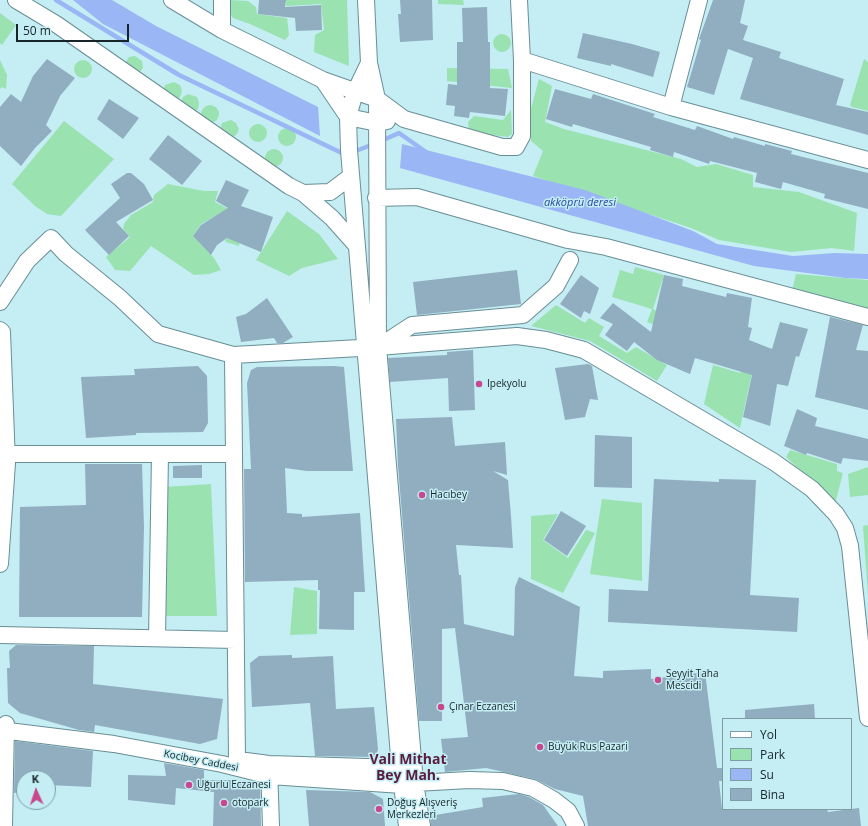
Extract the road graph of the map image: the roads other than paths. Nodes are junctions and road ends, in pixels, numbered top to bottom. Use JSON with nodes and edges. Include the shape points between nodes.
{"nodes":[{"id":1,"x":16,"y":0,"type":"edge"},
{"id":2,"x":172,"y":0,"type":"edge"},
{"id":3,"x":222,"y":0,"type":"edge"},
{"id":4,"x":366,"y":0,"type":"edge"},
{"id":5,"x":519,"y":0,"type":"edge"},
{"id":6,"x":699,"y":0,"type":"edge"},
{"id":7,"x":222,"y":30,"type":"junction"},
{"id":8,"x":522,"y":60,"type":"junction"},
{"id":9,"x":369,"y":63,"type":"junction"},
{"id":10,"x":323,"y":80,"type":"junction"},
{"id":11,"x":355,"y":92,"type":"junction"},
{"id":12,"x":377,"y":99,"type":"junction"},
{"id":13,"x":671,"y":107,"type":"junction"},
{"id":14,"x":348,"y":117,"type":"junction"},
{"id":15,"x":404,"y":119,"type":"junction"},
{"id":16,"x":377,"y":123,"type":"junction"},
{"id":17,"x":868,"y":160,"type":"edge"},
{"id":18,"x":350,"y":177,"type":"junction"},
{"id":19,"x":303,"y":193,"type":"junction"},
{"id":20,"x":376,"y":198,"type":"junction"},
{"id":21,"x":357,"y":246,"type":"junction"},
{"id":22,"x":570,"y":260,"type":"dead end"},
{"id":23,"x":0,"y":302,"type":"edge"},
{"id":24,"x":868,"y":317,"type":"edge"},
{"id":25,"x":1,"y":331,"type":"edge"},
{"id":26,"x":372,"y":347,"type":"junction"},
{"id":27,"x":233,"y":355,"type":"junction"},
{"id":28,"x":6,"y":454,"type":"junction"},
{"id":29,"x":160,"y":454,"type":"junction"},
{"id":30,"x":234,"y":454,"type":"junction"},
{"id":31,"x":0,"y":564,"type":"edge"},
{"id":32,"x":0,"y":635,"type":"edge"},
{"id":33,"x":156,"y":638,"type":"junction"},
{"id":34,"x":236,"y":640,"type":"junction"},
{"id":35,"x":868,"y":718,"type":"edge"},
{"id":36,"x":3,"y":727,"type":"edge"},
{"id":37,"x":237,"y":760,"type":"junction"},
{"id":38,"x":400,"y":768,"type":"junction"},
{"id":39,"x":269,"y":770,"type":"junction"},
{"id":40,"x":0,"y":778,"type":"edge"},
{"id":41,"x":409,"y":784,"type":"junction"},
{"id":42,"x":4,"y":826,"type":"edge"},
{"id":43,"x":271,"y":826,"type":"edge"},
{"id":44,"x":407,"y":826,"type":"edge"},
{"id":45,"x":422,"y":826,"type":"edge"},
{"id":46,"x":576,"y":826,"type":"edge"}],
"edges":[{"from":1,"to":19,"type":"street","via":[[56,24],[289,186]]},
{"from":2,"to":7,"type":"street"},
{"from":3,"to":7,"type":"street"},
{"from":4,"to":9,"type":"street"},
{"from":5,"to":8,"type":"street"},
{"from":6,"to":13,"type":"street"},
{"from":7,"to":10,"type":"street"},
{"from":8,"to":13,"type":"street"},
{"from":8,"to":15,"type":"street","via":[[522,136],[516,147],[502,147]]},
{"from":9,"to":11,"type":"street"},
{"from":9,"to":12,"type":"street"},
{"from":10,"to":11,"type":"street"},
{"from":10,"to":14,"type":"street"},
{"from":11,"to":12,"type":"street"},
{"from":11,"to":14,"type":"street"},
{"from":12,"to":15,"type":"street"},
{"from":12,"to":16,"type":"street"},
{"from":13,"to":17,"type":"street"},
{"from":14,"to":16,"type":"street"},
{"from":14,"to":18,"type":"street"},
{"from":15,"to":16,"type":"street"},
{"from":16,"to":20,"type":"street"},
{"from":18,"to":19,"type":"street","via":[[330,192]]},
{"from":18,"to":21,"type":"street"},
{"from":19,"to":21,"type":"street","via":[[332,218]]},
{"from":20,"to":24,"type":"street","via":[[416,197],[568,240],[606,247]]},
{"from":20,"to":26,"type":"street"},
{"from":21,"to":26,"type":"street"},
{"from":22,"to":26,"type":"street","via":[[556,286],[523,315],[412,325]]},
{"from":23,"to":27,"type":"street","via":[[27,261],[51,238],[158,334]]},
{"from":25,"to":28,"type":"street"},
{"from":26,"to":27,"type":"street"},
{"from":26,"to":35,"type":"street","via":[[516,336],[546,340],[584,350],[774,462],[812,489],[836,514],[845,528],[850,546]]},
{"from":26,"to":38,"type":"street"},
{"from":26,"to":41,"type":"street"},
{"from":27,"to":30,"type":"street"},
{"from":28,"to":29,"type":"street"},
{"from":28,"to":31,"type":"street"},
{"from":29,"to":30,"type":"street"},
{"from":29,"to":33,"type":"street"},
{"from":30,"to":34,"type":"street"},
{"from":32,"to":33,"type":"street"},
{"from":33,"to":34,"type":"street"},
{"from":34,"to":37,"type":"street"},
{"from":36,"to":37,"type":"street","name":"Kocibey Caddesi","via":[[134,740]]},
{"from":36,"to":39,"type":"street","name":"Kocibey Caddesi"},
{"from":36,"to":40,"type":"street"},
{"from":36,"to":42,"type":"street"},
{"from":37,"to":39,"type":"street","name":"Kocibey Caddesi"},
{"from":38,"to":39,"type":"street","name":"Kocibey Caddesi"},
{"from":38,"to":41,"type":"street"},
{"from":39,"to":41,"type":"street","name":"Kocibey Caddesi"},
{"from":39,"to":43,"type":"street"},
{"from":41,"to":44,"type":"street"},
{"from":41,"to":45,"type":"street"},
{"from":41,"to":46,"type":"street","name":"Kocibey Caddesi","via":[[469,780],[503,781],[534,788],[568,811]]}]}
